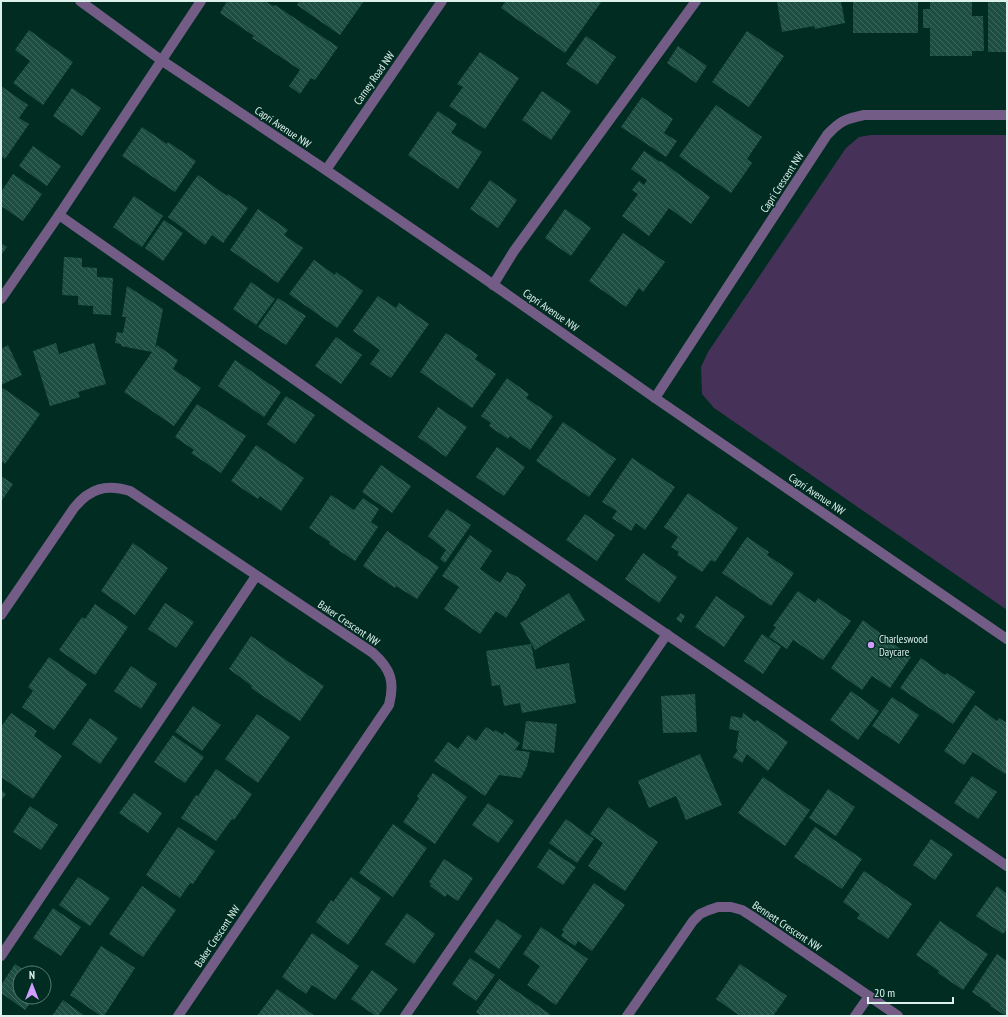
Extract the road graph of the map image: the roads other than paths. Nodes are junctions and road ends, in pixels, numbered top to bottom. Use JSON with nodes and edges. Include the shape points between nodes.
{"nodes":[{"id":1,"x":80,"y":1,"type":"edge"},
{"id":2,"x":200,"y":1,"type":"edge"},
{"id":3,"x":442,"y":1,"type":"edge"},
{"id":4,"x":696,"y":1,"type":"edge"},
{"id":5,"x":161,"y":60,"type":"junction"},
{"id":6,"x":1007,"y":116,"type":"edge"},
{"id":7,"x":326,"y":170,"type":"junction"},
{"id":8,"x":59,"y":214,"type":"junction"},
{"id":9,"x":493,"y":285,"type":"junction"},
{"id":10,"x":1,"y":299,"type":"edge"},
{"id":11,"x":655,"y":398,"type":"junction"},
{"id":12,"x":256,"y":576,"type":"junction"},
{"id":13,"x":1,"y":615,"type":"edge"},
{"id":14,"x":667,"y":634,"type":"junction"},
{"id":15,"x":1007,"y":639,"type":"edge"},
{"id":16,"x":1007,"y":866,"type":"edge"},
{"id":17,"x":1,"y":956,"type":"edge"},
{"id":18,"x":869,"y":996,"type":"junction"},
{"id":19,"x":178,"y":1016,"type":"edge"},
{"id":20,"x":405,"y":1016,"type":"edge"},
{"id":21,"x":628,"y":1016,"type":"edge"},
{"id":22,"x":855,"y":1016,"type":"edge"},
{"id":23,"x":898,"y":1016,"type":"edge"}],
"edges":[{"from":1,"to":5,"type":"street","name":"Capri Avenue NW"},
{"from":2,"to":5,"type":"street"},
{"from":3,"to":7,"type":"street","name":"Carney Road NW"},
{"from":4,"to":9,"type":"street","via":[[514,251]]},
{"from":5,"to":7,"type":"street","name":"Capri Avenue NW"},
{"from":5,"to":8,"type":"street"},
{"from":6,"to":11,"type":"street","name":"Capri Crescent NW","via":[[864,116],[849,118],[836,124]]},
{"from":7,"to":9,"type":"street","name":"Capri Avenue NW"},
{"from":8,"to":10,"type":"street"},
{"from":8,"to":14,"type":"street","via":[[362,427]]},
{"from":9,"to":11,"type":"street","name":"Capri Avenue NW"},
{"from":11,"to":15,"type":"street","name":"Capri Avenue NW"},
{"from":12,"to":13,"type":"street","name":"Baker Crescent NW","via":[[130,491],[104,488],[82,498]]},
{"from":12,"to":17,"type":"street"},
{"from":12,"to":19,"type":"street","name":"Baker Crescent NW","via":[[373,653],[388,670],[392,681],[392,693],[389,705]]},
{"from":14,"to":16,"type":"street"},
{"from":14,"to":20,"type":"street"},
{"from":18,"to":21,"type":"street","name":"Bennett Crescent NW","via":[[742,910],[718,907],[693,921]]},
{"from":18,"to":22,"type":"street"},
{"from":18,"to":23,"type":"street","name":"Bennett Crescent NW"}]}
